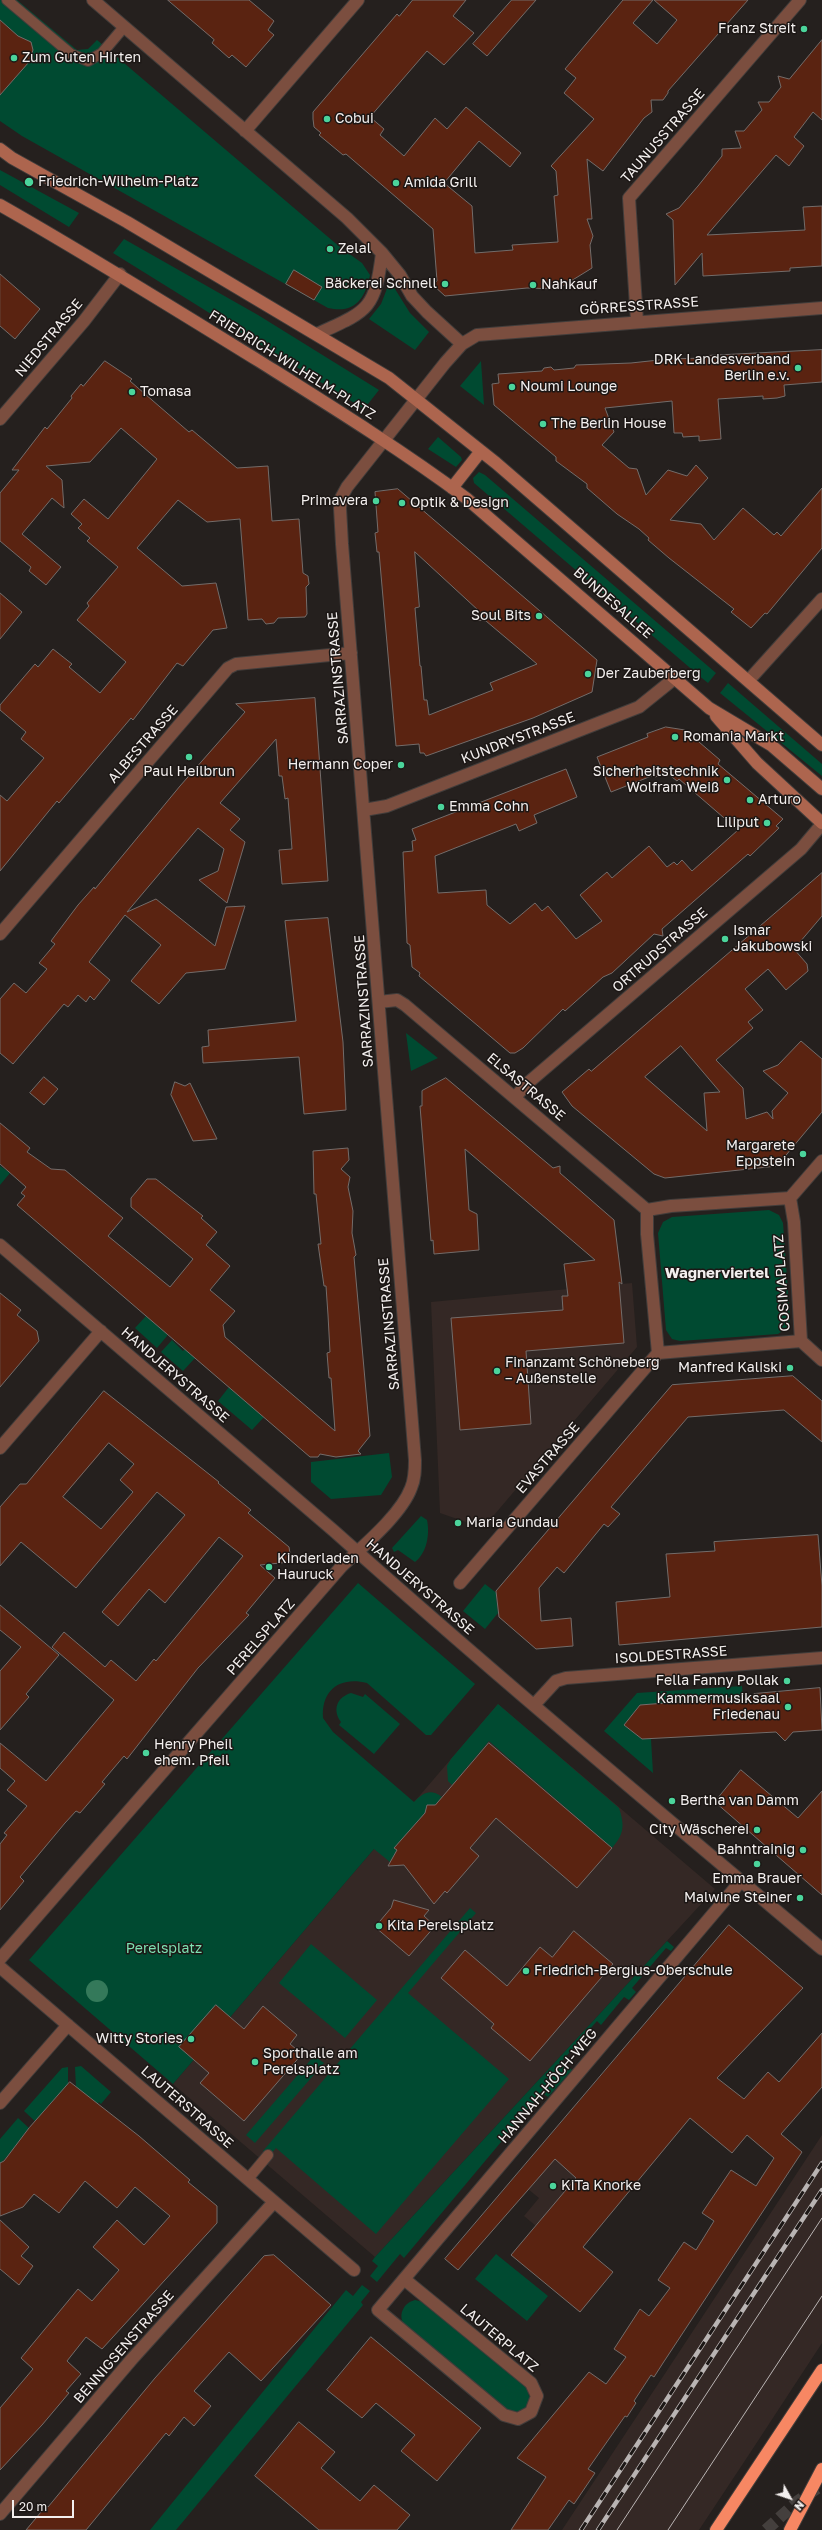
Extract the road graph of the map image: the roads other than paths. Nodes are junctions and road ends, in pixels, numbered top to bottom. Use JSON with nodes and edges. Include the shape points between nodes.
{"nodes":[{"id":1,"x":7,"y":0,"type":"edge"},
{"id":2,"x":93,"y":0,"type":"edge"},
{"id":3,"x":358,"y":0,"type":"edge"},
{"id":4,"x":800,"y":0,"type":"edge"},
{"id":5,"x":124,"y":27,"type":"junction"},
{"id":6,"x":245,"y":131,"type":"junction"},
{"id":7,"x":0,"y":149,"type":"edge"},
{"id":8,"x":0,"y":205,"type":"edge"},
{"id":9,"x":382,"y":252,"type":"junction"},
{"id":10,"x":120,"y":274,"type":"junction"},
{"id":11,"x":822,"y":308,"type":"edge"},
{"id":12,"x":637,"y":321,"type":"junction"},
{"id":13,"x":318,"y":334,"type":"junction"},
{"id":14,"x":462,"y":344,"type":"junction"},
{"id":15,"x":416,"y":399,"type":"junction"},
{"id":16,"x":0,"y":419,"type":"edge"},
{"id":17,"x":383,"y":440,"type":"junction"},
{"id":18,"x":481,"y":451,"type":"junction"},
{"id":19,"x":452,"y":488,"type":"junction"},
{"id":20,"x":822,"y":599,"type":"edge"},
{"id":21,"x":351,"y":653,"type":"junction"},
{"id":22,"x":675,"y":678,"type":"junction"},
{"id":23,"x":749,"y":680,"type":"junction"},
{"id":24,"x":708,"y":708,"type":"junction"},
{"id":25,"x":821,"y":743,"type":"edge"},
{"id":26,"x":822,"y":789,"type":"edge"},
{"id":27,"x":364,"y":810,"type":"junction"},
{"id":28,"x":822,"y":824,"type":"edge"},
{"id":29,"x":0,"y":934,"type":"edge"},
{"id":30,"x":379,"y":1002,"type":"junction"},
{"id":31,"x":515,"y":1097,"type":"junction"},
{"id":32,"x":822,"y":1161,"type":"edge"},
{"id":33,"x":790,"y":1198,"type":"junction"},
{"id":34,"x":647,"y":1210,"type":"junction"},
{"id":35,"x":0,"y":1245,"type":"edge"},
{"id":36,"x":101,"y":1331,"type":"junction"},
{"id":37,"x":801,"y":1341,"type":"junction"},
{"id":38,"x":658,"y":1353,"type":"junction"},
{"id":39,"x":822,"y":1360,"type":"edge"},
{"id":40,"x":0,"y":1448,"type":"edge"},
{"id":41,"x":356,"y":1552,"type":"junction"},
{"id":42,"x":460,"y":1583,"type":"dead end"},
{"id":43,"x":822,"y":1658,"type":"edge"},
{"id":44,"x":534,"y":1705,"type":"junction"},
{"id":45,"x":741,"y":1881,"type":"junction"},
{"id":46,"x":822,"y":1949,"type":"edge"},
{"id":47,"x":0,"y":1959,"type":"edge"},
{"id":48,"x":0,"y":1967,"type":"edge"},
{"id":49,"x":68,"y":2025,"type":"junction"},
{"id":50,"x":0,"y":2104,"type":"edge"},
{"id":51,"x":268,"y":2155,"type":"dead end"},
{"id":52,"x":248,"y":2179,"type":"junction"},
{"id":53,"x":274,"y":2202,"type":"junction"},
{"id":54,"x":354,"y":2270,"type":"dead end"},
{"id":55,"x":404,"y":2279,"type":"junction"},
{"id":56,"x":378,"y":2310,"type":"joint"},
{"id":57,"x":822,"y":2370,"type":"edge"},
{"id":58,"x":822,"y":2469,"type":"edge"},
{"id":59,"x":0,"y":2514,"type":"edge"},
{"id":60,"x":716,"y":2530,"type":"edge"},
{"id":61,"x":790,"y":2530,"type":"edge"}],
"edges":[{"from":1,"to":5,"type":"lane","via":[[71,54],[88,61],[102,53]]},
{"from":2,"to":5,"type":"street"},
{"from":3,"to":6,"type":"street"},
{"from":4,"to":12,"type":"street","name":"TAUNUSSTRASSE","via":[[629,198]]},
{"from":5,"to":6,"type":"street"},
{"from":6,"to":9,"type":"street","via":[[347,218]]},
{"from":7,"to":13,"type":"main road"},
{"from":8,"to":10,"type":"main road","name":"FRIEDRICH-WILHELM-PLATZ"},
{"from":9,"to":13,"type":"street","via":[[378,285],[372,301],[353,318]]},
{"from":9,"to":14,"type":"street","via":[[412,296]]},
{"from":10,"to":16,"type":"street","name":"NIEDSTRASSE","via":[[84,321]]},
{"from":10,"to":17,"type":"main road","name":"FRIEDRICH-WILHELM-PLATZ"},
{"from":11,"to":12,"type":"street","name":"GÖRRESSTRASSE"},
{"from":12,"to":14,"type":"street","name":"GÖRRESSTRASSE","via":[[495,332],[476,335]]},
{"from":13,"to":15,"type":"main road","via":[[366,362]]},
{"from":14,"to":15,"type":"street"},
{"from":15,"to":17,"type":"street","name":"SARRAZINSTRASSE"},
{"from":15,"to":18,"type":"main road","name":"BUNDESALLEE"},
{"from":17,"to":19,"type":"main road","name":"BUNDESALLEE"},
{"from":17,"to":21,"type":"street","name":"SARRAZINSTRASSE","via":[[341,498]]},
{"from":18,"to":19,"type":"main road"},
{"from":18,"to":23,"type":"main road","name":"BUNDESALLEE"},
{"from":19,"to":22,"type":"main road","name":"BUNDESALLEE"},
{"from":20,"to":23,"type":"street"},
{"from":21,"to":27,"type":"street","name":"SARRAZINSTRASSE"},
{"from":21,"to":29,"type":"street","name":"ALBESTRASSE","via":[[236,664],[228,668]]},
{"from":22,"to":24,"type":"main road","name":"BUNDESALLEE"},
{"from":22,"to":27,"type":"street","name":"KUNDRYSTRASSE","via":[[639,707],[387,806]]},
{"from":23,"to":25,"type":"main road","name":"BUNDESALLEE"},
{"from":24,"to":26,"type":"main road","name":"BUNDESALLEE","via":[[771,745]]},
{"from":24,"to":28,"type":"main road","via":[[756,762]]},
{"from":27,"to":30,"type":"street","name":"SARRAZINSTRASSE"},
{"from":28,"to":31,"type":"street","name":"ORTRUDSTRASSE","via":[[800,849],[529,1082]]},
{"from":30,"to":31,"type":"street","name":"ELSASTRASSE","via":[[397,1000],[405,1005]]},
{"from":30,"to":41,"type":"street","name":"SARRAZINSTRASSE","via":[[415,1460],[411,1488],[404,1500],[380,1529]]},
{"from":31,"to":34,"type":"street","name":"ELSASTRASSE"},
{"from":32,"to":33,"type":"street"},
{"from":33,"to":34,"type":"street","via":[[678,1205]]},
{"from":33,"to":37,"type":"street","name":"COSIMAPLATZ"},
{"from":34,"to":38,"type":"street"},
{"from":35,"to":36,"type":"street","name":"HANDJERYSTRASSE"},
{"from":36,"to":40,"type":"street"},
{"from":36,"to":41,"type":"street","name":"HANDJERYSTRASSE"},
{"from":37,"to":38,"type":"street","name":"COSIMAPLATZ"},
{"from":37,"to":39,"type":"street"},
{"from":38,"to":42,"type":"street","name":"EVASTRASSE"},
{"from":41,"to":44,"type":"street","name":"HANDJERYSTRASSE"},
{"from":41,"to":47,"type":"street","name":"PERELSPLATZ"},
{"from":43,"to":44,"type":"street","name":"ISOLDESTRASSE","via":[[566,1678],[556,1681]]},
{"from":44,"to":45,"type":"street","name":"HANDJERYSTRASSE"},
{"from":45,"to":46,"type":"street","name":"HANDJERYSTRASSE"},
{"from":45,"to":55,"type":"street","name":"HANNAH-HÖCH-WEG"},
{"from":48,"to":49,"type":"street","name":"LAUTERSTRASSE"},
{"from":49,"to":50,"type":"street"},
{"from":49,"to":52,"type":"street","name":"LAUTERSTRASSE"},
{"from":51,"to":52,"type":"lane"},
{"from":52,"to":53,"type":"street","name":"LAUTERSTRASSE"},
{"from":53,"to":54,"type":"street","name":"LAUTERSTRASSE"},
{"from":53,"to":59,"type":"street","name":"BENNIGSENSTRASSE","via":[[132,2359]]},
{"from":55,"to":56,"type":"street","name":"HANNAH-HÖCH-WEG"},
{"from":55,"to":56,"type":"street","name":"LAUTERPLATZ","via":[[531,2383],[537,2396],[531,2412],[518,2419],[504,2415]]},
{"from":57,"to":60,"type":"highway"},
{"from":58,"to":61,"type":"highway"}]}
